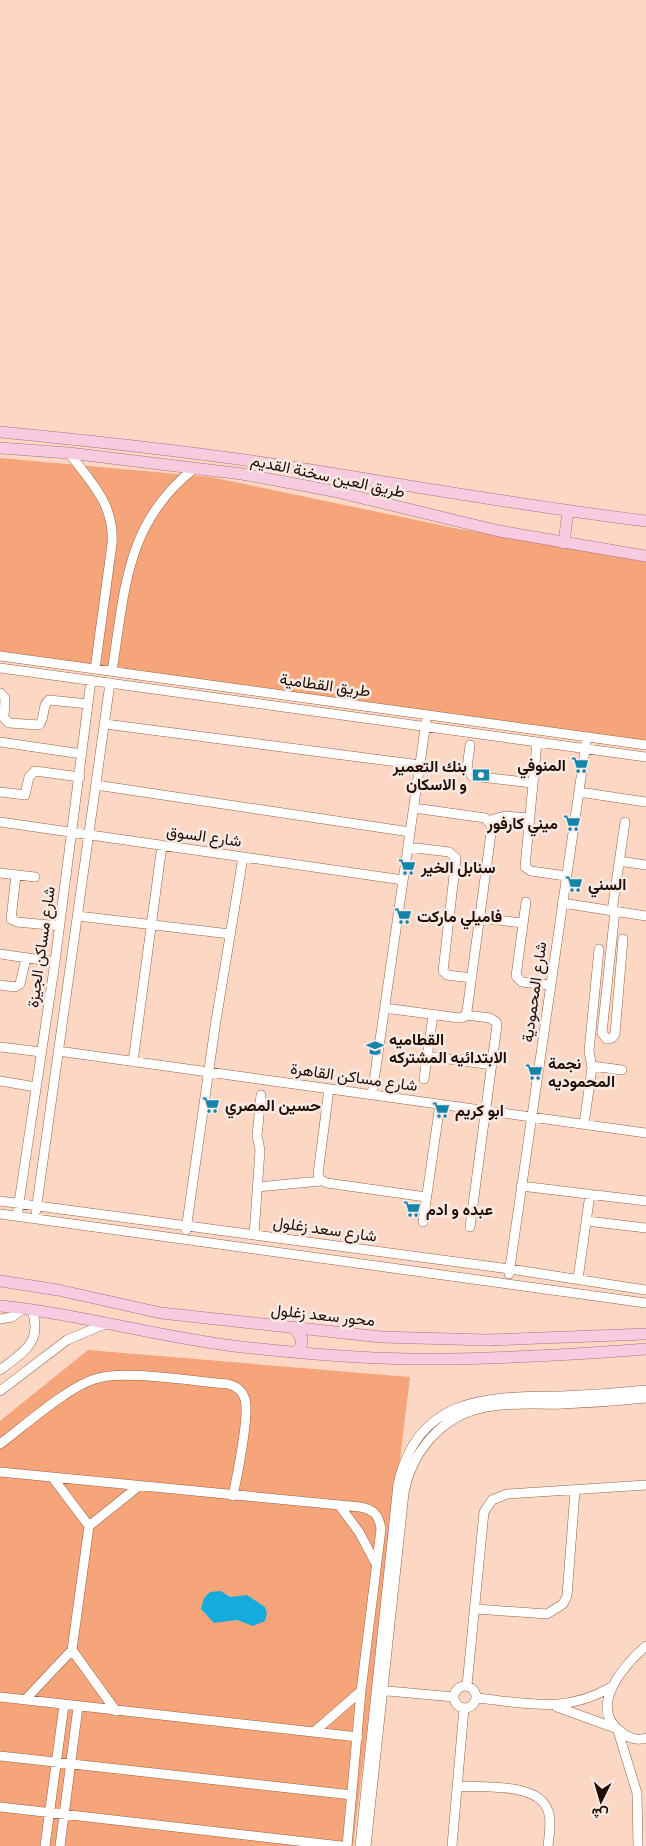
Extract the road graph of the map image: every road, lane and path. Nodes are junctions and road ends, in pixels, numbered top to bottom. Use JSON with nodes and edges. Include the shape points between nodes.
{"nodes":[{"id":1,"x":0,"y":432,"type":"edge"},
{"id":2,"x":0,"y":448,"type":"edge"},
{"id":3,"x":69,"y":453,"type":"junction"},
{"id":4,"x":195,"y":468,"type":"junction"},
{"id":5,"x":568,"y":512,"type":"junction"},
{"id":6,"x":646,"y":521,"type":"edge"},
{"id":7,"x":564,"y":543,"type":"junction"},
{"id":8,"x":646,"y":556,"type":"edge"},
{"id":9,"x":0,"y":656,"type":"edge"},
{"id":10,"x":0,"y":668,"type":"edge"},
{"id":11,"x":95,"y":669,"type":"junction"},
{"id":12,"x":112,"y":671,"type":"junction"},
{"id":13,"x":91,"y":680,"type":"junction"},
{"id":14,"x":110,"y":683,"type":"junction"},
{"id":15,"x":0,"y":693,"type":"edge"},
{"id":16,"x":88,"y":704,"type":"junction"},
{"id":17,"x":427,"y":715,"type":"junction"},
{"id":18,"x":105,"y":724,"type":"junction"},
{"id":19,"x":426,"y":726,"type":"junction"},
{"id":20,"x":586,"y":737,"type":"junction"},
{"id":21,"x":0,"y":742,"type":"edge"},
{"id":22,"x":537,"y":742,"type":"junction"},
{"id":23,"x":470,"y":745,"type":"dead end"},
{"id":24,"x":646,"y":745,"type":"edge"},
{"id":25,"x":585,"y":748,"type":"junction"},
{"id":26,"x":82,"y":754,"type":"junction"},
{"id":27,"x":646,"y":757,"type":"edge"},
{"id":28,"x":420,"y":765,"type":"junction"},
{"id":29,"x":80,"y":777,"type":"junction"},
{"id":30,"x":533,"y":783,"type":"junction"},
{"id":31,"x":96,"y":785,"type":"junction"},
{"id":32,"x":0,"y":792,"type":"edge"},
{"id":33,"x":578,"y":792,"type":"junction"},
{"id":34,"x":646,"y":802,"type":"edge"},
{"id":35,"x":414,"y":808,"type":"junction"},
{"id":36,"x":529,"y":818,"type":"junction"},
{"id":37,"x":490,"y":820,"type":"junction"},
{"id":38,"x":0,"y":822,"type":"edge"},
{"id":39,"x":625,"y":822,"type":"dead end"},
{"id":40,"x":410,"y":832,"type":"junction"},
{"id":41,"x":71,"y":833,"type":"junction"},
{"id":42,"x":89,"y":835,"type":"junction"},
{"id":43,"x":162,"y":846,"type":"junction"},
{"id":44,"x":408,"y":847,"type":"junction"},
{"id":45,"x":243,"y":857,"type":"junction"},
{"id":46,"x":619,"y":861,"type":"junction"},
{"id":47,"x":646,"y":865,"type":"edge"},
{"id":48,"x":0,"y":873,"type":"edge"},
{"id":49,"x":16,"y":875,"type":"junction"},
{"id":50,"x":566,"y":876,"type":"junction"},
{"id":51,"x":35,"y":877,"type":"dead end"},
{"id":52,"x":403,"y":880,"type":"junction"},
{"id":53,"x":526,"y":902,"type":"dead end"},
{"id":54,"x":562,"y":903,"type":"junction"},
{"id":55,"x":614,"y":911,"type":"junction"},
{"id":56,"x":78,"y":916,"type":"junction"},
{"id":57,"x":646,"y":916,"type":"edge"},
{"id":58,"x":480,"y":918,"type":"junction"},
{"id":59,"x":523,"y":923,"type":"junction"},
{"id":60,"x":60,"y":926,"type":"junction"},
{"id":61,"x":152,"y":926,"type":"junction"},
{"id":62,"x":230,"y":934,"type":"junction"},
{"id":63,"x":623,"y":939,"type":"dead end"},
{"id":64,"x":599,"y":949,"type":"dead end"},
{"id":65,"x":0,"y":954,"type":"edge"},
{"id":66,"x":26,"y":958,"type":"junction"},
{"id":67,"x":55,"y":962,"type":"junction"},
{"id":68,"x":472,"y":978,"type":"junction"},
{"id":69,"x":0,"y":985,"type":"edge"},
{"id":70,"x":550,"y":985,"type":"junction"},
{"id":71,"x":607,"y":985,"type":"junction"},
{"id":72,"x":618,"y":987,"type":"junction"},
{"id":73,"x":385,"y":1008,"type":"junction"},
{"id":74,"x":433,"y":1015,"type":"junction"},
{"id":75,"x":466,"y":1015,"type":"junction"},
{"id":76,"x":0,"y":1047,"type":"edge"},
{"id":77,"x":42,"y":1052,"type":"junction"},
{"id":78,"x":58,"y":1052,"type":"junction"},
{"id":79,"x":428,"y":1056,"type":"junction"},
{"id":80,"x":133,"y":1062,"type":"junction"},
{"id":81,"x":492,"y":1065,"type":"junction"},
{"id":82,"x":592,"y":1066,"type":"junction"},
{"id":83,"x":622,"y":1070,"type":"dead end"},
{"id":84,"x":210,"y":1072,"type":"junction"},
{"id":85,"x":424,"y":1079,"type":"dead end"},
{"id":86,"x":0,"y":1082,"type":"edge"},
{"id":87,"x":36,"y":1087,"type":"junction"},
{"id":88,"x":329,"y":1089,"type":"junction"},
{"id":89,"x":261,"y":1094,"type":"dead end"},
{"id":90,"x":372,"y":1095,"type":"junction"},
{"id":91,"x":440,"y":1104,"type":"junction"},
{"id":92,"x":486,"y":1111,"type":"junction"},
{"id":93,"x":532,"y":1117,"type":"junction"},
{"id":94,"x":584,"y":1124,"type":"junction"},
{"id":95,"x":646,"y":1132,"type":"edge"},
{"id":96,"x":321,"y":1181,"type":"junction"},
{"id":97,"x":522,"y":1186,"type":"junction"},
{"id":98,"x":257,"y":1187,"type":"junction"},
{"id":99,"x":590,"y":1194,"type":"junction"},
{"id":100,"x":426,"y":1197,"type":"junction"},
{"id":101,"x":0,"y":1201,"type":"edge"},
{"id":102,"x":646,"y":1201,"type":"edge"},
{"id":103,"x":18,"y":1204,"type":"junction"},
{"id":104,"x":37,"y":1206,"type":"junction"},
{"id":105,"x":0,"y":1214,"type":"edge"},
{"id":106,"x":16,"y":1216,"type":"junction"},
{"id":107,"x":34,"y":1219,"type":"junction"},
{"id":108,"x":587,"y":1221,"type":"junction"},
{"id":109,"x":423,"y":1222,"type":"dead end"},
{"id":110,"x":187,"y":1226,"type":"junction"},
{"id":111,"x":470,"y":1227,"type":"dead end"},
{"id":112,"x":646,"y":1228,"type":"edge"},
{"id":113,"x":254,"y":1234,"type":"junction"},
{"id":114,"x":185,"y":1238,"type":"junction"},
{"id":115,"x":510,"y":1269,"type":"junction"},
{"id":116,"x":578,"y":1279,"type":"junction"},
{"id":117,"x":0,"y":1281,"type":"edge"},
{"id":118,"x":508,"y":1282,"type":"junction"},
{"id":119,"x":646,"y":1290,"type":"edge"},
{"id":120,"x":646,"y":1303,"type":"edge"},
{"id":121,"x":0,"y":1306,"type":"edge"},
{"id":122,"x":27,"y":1309,"type":"junction"},
{"id":123,"x":0,"y":1319,"type":"edge"},
{"id":124,"x":105,"y":1324,"type":"junction"},
{"id":125,"x":294,"y":1328,"type":"junction"},
{"id":126,"x":646,"y":1334,"type":"edge"},
{"id":127,"x":29,"y":1348,"type":"junction"},
{"id":128,"x":646,"y":1349,"type":"edge"},
{"id":129,"x":297,"y":1351,"type":"junction"},
{"id":130,"x":42,"y":1358,"type":"junction"},
{"id":131,"x":0,"y":1370,"type":"edge"},
{"id":132,"x":0,"y":1390,"type":"edge"},
{"id":133,"x":646,"y":1390,"type":"edge"},
{"id":134,"x":646,"y":1398,"type":"edge"},
{"id":135,"x":0,"y":1444,"type":"edge"},
{"id":136,"x":0,"y":1472,"type":"edge"},
{"id":137,"x":53,"y":1478,"type":"junction"},
{"id":138,"x":646,"y":1484,"type":"edge"},
{"id":139,"x":139,"y":1486,"type":"junction"},
{"id":140,"x":574,"y":1491,"type":"junction"},
{"id":141,"x":233,"y":1496,"type":"junction"},
{"id":142,"x":339,"y":1505,"type":"junction"},
{"id":143,"x":89,"y":1526,"type":"junction"},
{"id":144,"x":375,"y":1562,"type":"junction"},
{"id":145,"x":476,"y":1609,"type":"junction"},
{"id":146,"x":646,"y":1646,"type":"edge"},
{"id":147,"x":72,"y":1650,"type":"junction"},
{"id":148,"x":467,"y":1685,"type":"junction"},
{"id":149,"x":611,"y":1687,"type":"junction"},
{"id":150,"x":379,"y":1690,"type":"junction"},
{"id":151,"x":361,"y":1691,"type":"junction"},
{"id":152,"x":0,"y":1697,"type":"edge"},
{"id":153,"x":454,"y":1697,"type":"junction"},
{"id":154,"x":477,"y":1698,"type":"junction"},
{"id":155,"x":25,"y":1700,"type":"junction"},
{"id":156,"x":64,"y":1705,"type":"junction"},
{"id":157,"x":552,"y":1706,"type":"junction"},
{"id":158,"x":78,"y":1707,"type":"junction"},
{"id":159,"x":464,"y":1708,"type":"junction"},
{"id":160,"x":116,"y":1711,"type":"junction"},
{"id":161,"x":616,"y":1729,"type":"junction"},
{"id":162,"x":314,"y":1732,"type":"junction"},
{"id":163,"x":358,"y":1737,"type":"junction"},
{"id":164,"x":646,"y":1738,"type":"edge"},
{"id":165,"x":0,"y":1756,"type":"edge"},
{"id":166,"x":57,"y":1763,"type":"junction"},
{"id":167,"x":70,"y":1764,"type":"junction"},
{"id":168,"x":458,"y":1786,"type":"junction"},
{"id":169,"x":352,"y":1795,"type":"junction"},
{"id":170,"x":0,"y":1807,"type":"edge"},
{"id":171,"x":50,"y":1813,"type":"junction"},
{"id":172,"x":64,"y":1814,"type":"junction"},
{"id":173,"x":45,"y":1846,"type":"edge"},
{"id":174,"x":60,"y":1846,"type":"edge"},
{"id":175,"x":341,"y":1846,"type":"edge"},
{"id":176,"x":347,"y":1846,"type":"edge"},
{"id":177,"x":360,"y":1846,"type":"edge"},
{"id":178,"x":366,"y":1846,"type":"edge"},
{"id":179,"x":452,"y":1846,"type":"edge"},
{"id":180,"x":548,"y":1846,"type":"edge"},
{"id":181,"x":638,"y":1846,"type":"edge"}],
"edges":[{"from":1,"to":5,"type":"main road","name":"طريق العين سخنة القديم","via":[[277,465]]},
{"from":2,"to":3,"type":"main road","name":"طريق العين سخنة القديم"},
{"from":3,"to":4,"type":"main road","name":"طريق العين سخنة القديم"},
{"from":3,"to":11,"type":"street","via":[[102,496],[112,526]]},
{"from":4,"to":7,"type":"main road","name":"طريق العين سخنة القديم","via":[[306,485],[462,523]]},
{"from":4,"to":12,"type":"street","via":[[164,497],[137,542],[130,563]]},
{"from":5,"to":6,"type":"main road","name":"طريق العين سخنة القديم"},
{"from":5,"to":7,"type":"main road"},
{"from":7,"to":8,"type":"main road","name":"طريق العين سخنة القديم"},
{"from":9,"to":11,"type":"street","name":"طريق القطامية"},
{"from":10,"to":13,"type":"street","name":"طريق القطامية"},
{"from":11,"to":12,"type":"street","name":"طريق القطامية"},
{"from":12,"to":17,"type":"street","name":"طريق القطامية"},
{"from":13,"to":14,"type":"street","name":"طريق القطامية"},
{"from":13,"to":16,"type":"street","name":"شارع مساكن الجيزة"},
{"from":14,"to":18,"type":"street","name":"شارع مساكن الجيزة"},
{"from":14,"to":19,"type":"street","name":"طريق القطامية"},
{"from":15,"to":16,"type":"street","via":[[5,698],[4,718],[8,724],[39,725],[49,700]]},
{"from":16,"to":26,"type":"street","name":"شارع مساكن الجيزة"},
{"from":17,"to":19,"type":"street"},
{"from":17,"to":20,"type":"street","name":"طريق القطامية"},
{"from":18,"to":28,"type":"street"},
{"from":18,"to":31,"type":"street","name":"شارع مساكن الجيزة"},
{"from":19,"to":22,"type":"street","name":"طريق القطامية"},
{"from":19,"to":28,"type":"street"},
{"from":20,"to":24,"type":"street","name":"طريق القطامية"},
{"from":20,"to":25,"type":"street","name":"شارع المحمودية"},
{"from":21,"to":26,"type":"street"},
{"from":22,"to":25,"type":"street","name":"طريق القطامية"},
{"from":22,"to":30,"type":"street"},
{"from":23,"to":30,"type":"street","via":[[467,768],[472,776]]},
{"from":25,"to":27,"type":"street","name":"طريق القطامية"},
{"from":25,"to":33,"type":"street","name":"شارع المحمودية"},
{"from":26,"to":29,"type":"street","name":"شارع مساكن الجيزة"},
{"from":28,"to":35,"type":"street"},
{"from":29,"to":32,"type":"street","via":[[35,771],[29,777],[25,795]]},
{"from":29,"to":41,"type":"street","name":"شارع مساكن الجيزة"},
{"from":30,"to":36,"type":"street"},
{"from":31,"to":40,"type":"street"},
{"from":31,"to":42,"type":"street","name":"شارع مساكن الجيزة"},
{"from":33,"to":34,"type":"street"},
{"from":33,"to":50,"type":"street","name":"شارع المحمودية"},
{"from":35,"to":37,"type":"street"},
{"from":35,"to":40,"type":"street"},
{"from":36,"to":37,"type":"street","via":[[505,816]]},
{"from":36,"to":50,"type":"street","via":[[525,867],[531,872]]},
{"from":37,"to":58,"type":"street","via":[[492,828]]},
{"from":38,"to":41,"type":"street","name":"شارع السوق"},
{"from":39,"to":46,"type":"street"},
{"from":40,"to":44,"type":"street"},
{"from":41,"to":42,"type":"street","name":"شارع السوق"},
{"from":41,"to":60,"type":"street","name":"شارع مساكن الجيزة"},
{"from":42,"to":43,"type":"street","name":"شارع السوق"},
{"from":42,"to":56,"type":"street","name":"شارع مساكن الجيزة"},
{"from":43,"to":45,"type":"street","name":"شارع السوق"},
{"from":43,"to":61,"type":"street"},
{"from":44,"to":52,"type":"street"},
{"from":44,"to":68,"type":"street","via":[[449,852],[456,858],[443,971],[447,975]]},
{"from":45,"to":52,"type":"street","name":"شارع السوق"},
{"from":45,"to":62,"type":"street"},
{"from":46,"to":47,"type":"street"},
{"from":46,"to":55,"type":"street"},
{"from":48,"to":49,"type":"street"},
{"from":49,"to":51,"type":"street"},
{"from":49,"to":60,"type":"street","via":[[12,919]]},
{"from":50,"to":54,"type":"street","name":"شارع المحمودية"},
{"from":52,"to":73,"type":"street"},
{"from":53,"to":59,"type":"street"},
{"from":54,"to":55,"type":"street"},
{"from":54,"to":70,"type":"street","name":"شارع المحمودية"},
{"from":55,"to":57,"type":"street"},
{"from":55,"to":71,"type":"street"},
{"from":56,"to":61,"type":"street"},
{"from":56,"to":78,"type":"street","name":"شارع مساكن الجيزة"},
{"from":58,"to":59,"type":"street"},
{"from":58,"to":68,"type":"street"},
{"from":59,"to":70,"type":"street","via":[[517,978],[522,982]]},
{"from":60,"to":67,"type":"street","name":"شارع مساكن الجيزة"},
{"from":61,"to":62,"type":"street"},
{"from":61,"to":80,"type":"street"},
{"from":62,"to":84,"type":"street"},
{"from":63,"to":72,"type":"street"},
{"from":64,"to":82,"type":"street","via":[[589,1051]]},
{"from":65,"to":66,"type":"street"},
{"from":66,"to":67,"type":"street"},
{"from":66,"to":69,"type":"street","via":[[20,984],[15,987]]},
{"from":67,"to":77,"type":"street","name":"شارع مساكن الجيزة"},
{"from":68,"to":75,"type":"street"},
{"from":70,"to":93,"type":"street","name":"شارع المحمودية"},
{"from":71,"to":72,"type":"street"},
{"from":71,"to":72,"type":"street","via":[[602,1033],[606,1039],[615,1034]]},
{"from":73,"to":74,"type":"street"},
{"from":73,"to":90,"type":"street"},
{"from":74,"to":75,"type":"street","via":[[459,1018]]},
{"from":74,"to":79,"type":"street"},
{"from":75,"to":81,"type":"street","via":[[490,1018],[496,1022]]},
{"from":76,"to":77,"type":"street"},
{"from":77,"to":87,"type":"street","name":"شارع مساكن الجيزة"},
{"from":78,"to":80,"type":"street","name":"شارع مساكن القاهرة"},
{"from":78,"to":104,"type":"street","name":"شارع مساكن الجيزة"},
{"from":79,"to":81,"type":"street"},
{"from":79,"to":85,"type":"street"},
{"from":80,"to":84,"type":"street","name":"شارع مساكن القاهرة"},
{"from":81,"to":92,"type":"street"},
{"from":82,"to":83,"type":"street"},
{"from":82,"to":94,"type":"street"},
{"from":84,"to":88,"type":"street","name":"شارع مساكن القاهرة"},
{"from":84,"to":110,"type":"street"},
{"from":86,"to":87,"type":"street"},
{"from":87,"to":103,"type":"street","name":"شارع مساكن الجيزة"},
{"from":88,"to":90,"type":"street","name":"شارع مساكن القاهرة"},
{"from":88,"to":96,"type":"street","via":[[318,1174]]},
{"from":89,"to":98,"type":"street"},
{"from":90,"to":91,"type":"street","name":"شارع مساكن القاهرة"},
{"from":91,"to":92,"type":"street","name":"شارع مساكن القاهرة"},
{"from":91,"to":100,"type":"street"},
{"from":92,"to":93,"type":"street","name":"شارع مساكن القاهرة"},
{"from":92,"to":111,"type":"street"},
{"from":93,"to":94,"type":"street","name":"شارع مساكن القاهرة"},
{"from":93,"to":97,"type":"street","name":"شارع المحمودية"},
{"from":94,"to":95,"type":"street","name":"شارع مساكن القاهرة"},
{"from":96,"to":98,"type":"street"},
{"from":96,"to":100,"type":"street"},
{"from":97,"to":99,"type":"street"},
{"from":97,"to":115,"type":"street","name":"شارع المحمودية"},
{"from":98,"to":113,"type":"street"},
{"from":99,"to":102,"type":"street"},
{"from":99,"to":108,"type":"street"},
{"from":100,"to":109,"type":"street"},
{"from":101,"to":103,"type":"street","name":"شارع سعد زغلول"},
{"from":103,"to":104,"type":"street","name":"شارع سعد زغلول"},
{"from":103,"to":106,"type":"street","name":"شارع مساكن الجيزة"},
{"from":104,"to":107,"type":"street","name":"شارع مساكن الجيزة"},
{"from":104,"to":110,"type":"street","name":"شارع سعد زغلول"},
{"from":105,"to":106,"type":"street","name":"شارع سعد زغلول"},
{"from":106,"to":107,"type":"street","name":"شارع سعد زغلول"},
{"from":107,"to":114,"type":"street","name":"شارع سعد زغلول"},
{"from":108,"to":112,"type":"street"},
{"from":108,"to":116,"type":"street"},
{"from":110,"to":113,"type":"street","name":"شارع سعد زغلول"},
{"from":110,"to":114,"type":"street"},
{"from":113,"to":115,"type":"street","name":"شارع سعد زغلول"},
{"from":114,"to":118,"type":"street","name":"شارع سعد زغلول"},
{"from":115,"to":116,"type":"street","name":"شارع سعد زغلول"},
{"from":115,"to":118,"type":"street","name":"شارع المحمودية"},
{"from":116,"to":119,"type":"street","name":"شارع سعد زغلول"},
{"from":117,"to":125,"type":"main road","name":"محور سعد زغلول","via":[[161,1313]]},
{"from":118,"to":120,"type":"street","name":"شارع سعد زغلول"},
{"from":121,"to":122,"type":"main road"},
{"from":122,"to":123,"type":"street"},
{"from":122,"to":124,"type":"main road"},
{"from":122,"to":127,"type":"street","via":[[36,1321]]},
{"from":124,"to":129,"type":"main road","via":[[199,1341]]},
{"from":124,"to":130,"type":"street","via":[[67,1340]]},
{"from":125,"to":126,"type":"main road","name":"محور سعد زغلول","via":[[434,1339]]},
{"from":125,"to":129,"type":"main road","via":[[302,1339]]},
{"from":127,"to":130,"type":"street"},
{"from":127,"to":131,"type":"street"},
{"from":128,"to":129,"type":"main road","via":[[409,1359]]},
{"from":130,"to":132,"type":"street"},
{"from":133,"to":150,"type":"street","via":[[481,1400],[451,1411],[422,1434],[409,1454],[398,1484]]},
{"from":134,"to":150,"type":"street","via":[[484,1407],[455,1419],[431,1437],[413,1463],[404,1493]]},
{"from":135,"to":141,"type":"street","via":[[81,1384],[97,1378],[114,1375],[228,1384],[242,1393],[246,1403]]},
{"from":136,"to":137,"type":"street"},
{"from":137,"to":139,"type":"street"},
{"from":137,"to":143,"type":"street"},
{"from":138,"to":140,"type":"street"},
{"from":139,"to":141,"type":"street"},
{"from":139,"to":143,"type":"street"},
{"from":140,"to":145,"type":"street","via":[[507,1494],[487,1505]]},
{"from":140,"to":145,"type":"street","via":[[567,1596],[562,1604],[547,1614]]},
{"from":141,"to":142,"type":"street"},
{"from":142,"to":144,"type":"street"},
{"from":142,"to":144,"type":"street","via":[[366,1508],[377,1516],[381,1529]]},
{"from":143,"to":147,"type":"street"},
{"from":144,"to":151,"type":"street"},
{"from":145,"to":148,"type":"street"},
{"from":146,"to":149,"type":"street"},
{"from":147,"to":155,"type":"street"},
{"from":147,"to":160,"type":"street"},
{"from":148,"to":153,"type":"street","via":[[457,1689]]},
{"from":148,"to":154,"type":"street","via":[[473,1688]]},
{"from":149,"to":157,"type":"street","via":[[583,1701]]},
{"from":149,"to":161,"type":"street","via":[[606,1704]]},
{"from":150,"to":153,"type":"street"},
{"from":150,"to":177,"type":"street"},
{"from":150,"to":178,"type":"street"},
{"from":151,"to":162,"type":"street"},
{"from":151,"to":163,"type":"street"},
{"from":152,"to":155,"type":"street"},
{"from":153,"to":159,"type":"street","via":[[457,1705]]},
{"from":154,"to":157,"type":"street"},
{"from":154,"to":159,"type":"street","via":[[474,1705]]},
{"from":155,"to":156,"type":"street"},
{"from":156,"to":158,"type":"street"},
{"from":156,"to":166,"type":"street"},
{"from":157,"to":161,"type":"street"},
{"from":158,"to":160,"type":"street"},
{"from":158,"to":167,"type":"street"},
{"from":159,"to":168,"type":"street"},
{"from":160,"to":162,"type":"street"},
{"from":161,"to":164,"type":"street","via":[[632,1739]]},
{"from":161,"to":181,"type":"street","via":[[637,1793]]},
{"from":162,"to":163,"type":"street"},
{"from":163,"to":169,"type":"street"},
{"from":165,"to":166,"type":"street"},
{"from":166,"to":167,"type":"street"},
{"from":166,"to":171,"type":"street"},
{"from":167,"to":169,"type":"street"},
{"from":167,"to":172,"type":"street"},
{"from":168,"to":179,"type":"street"},
{"from":168,"to":180,"type":"street","via":[[526,1791],[537,1796],[549,1815]]},
{"from":169,"to":176,"type":"street"},
{"from":170,"to":171,"type":"street"},
{"from":171,"to":172,"type":"street"},
{"from":171,"to":173,"type":"street"},
{"from":172,"to":174,"type":"street"},
{"from":172,"to":175,"type":"street"}]}
